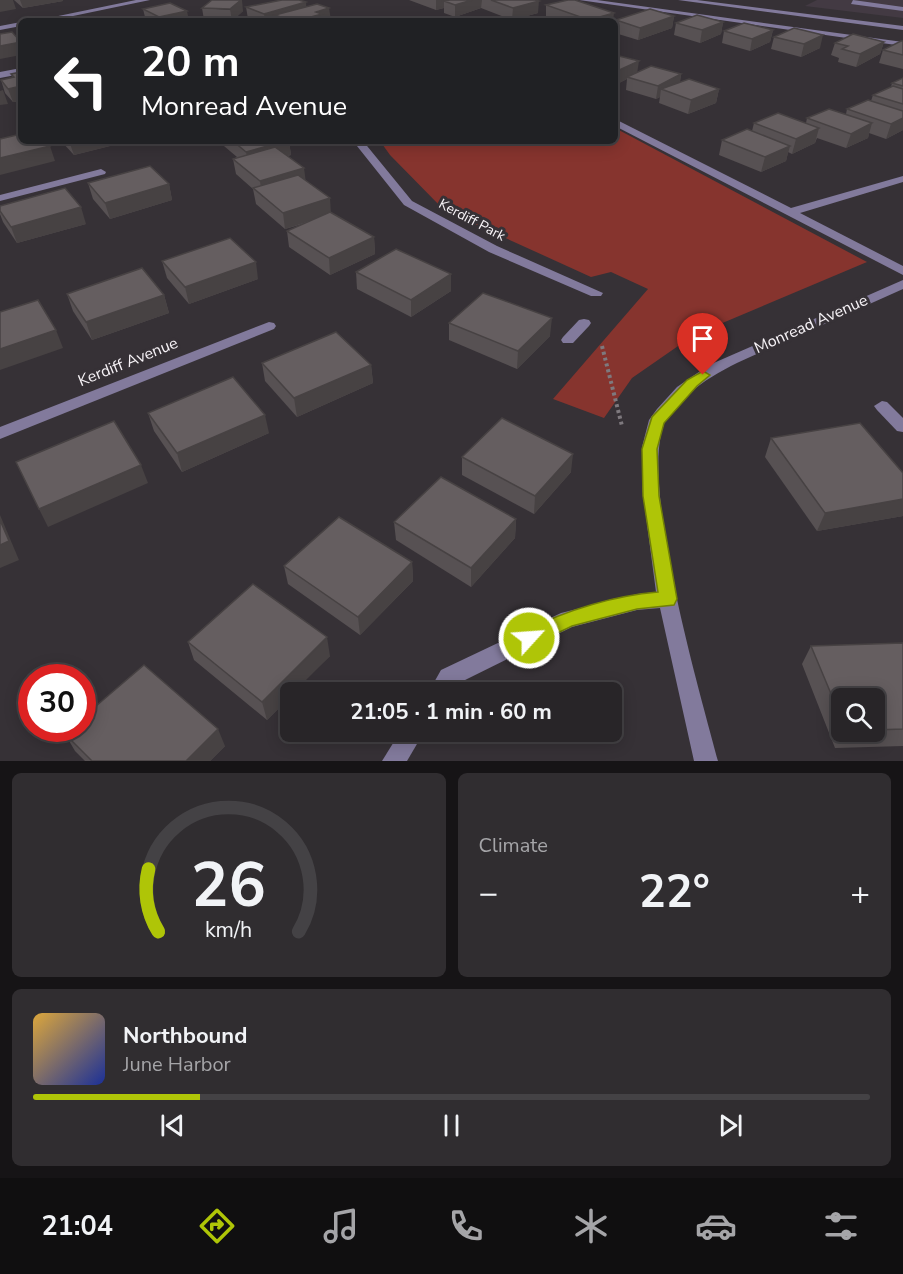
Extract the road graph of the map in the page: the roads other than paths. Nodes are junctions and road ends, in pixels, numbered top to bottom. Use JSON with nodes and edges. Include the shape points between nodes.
{"nodes":[{"id":1,"x":147,"y":0,"type":"edge"},
{"id":2,"x":582,"y":0,"type":"edge"},
{"id":3,"x":681,"y":0,"type":"edge"},
{"id":4,"x":858,"y":0,"type":"edge"},
{"id":5,"x":903,"y":9,"type":"edge"},
{"id":6,"x":54,"y":18,"type":"edge"},
{"id":7,"x":18,"y":25,"type":"edge"},
{"id":8,"x":903,"y":27,"type":"edge"},
{"id":9,"x":0,"y":28,"type":"edge"},
{"id":10,"x":903,"y":44,"type":"edge"},
{"id":11,"x":18,"y":72,"type":"edge"},
{"id":12,"x":0,"y":75,"type":"edge"},
{"id":13,"x":618,"y":124,"type":"edge"},
{"id":14,"x":360,"y":144,"type":"edge"},
{"id":15,"x":101,"y":172,"type":"dead end"},
{"id":16,"x":903,"y":179,"type":"edge"},
{"id":17,"x":0,"y":198,"type":"edge"},
{"id":18,"x":791,"y":212,"type":"junction"},
{"id":19,"x":903,"y":271,"type":"edge"},
{"id":20,"x":903,"y":284,"type":"edge"},
{"id":21,"x":597,"y":293,"type":"dead end"},
{"id":22,"x":584,"y":323,"type":"dead end"},
{"id":23,"x":269,"y":326,"type":"dead end"},
{"id":24,"x":568,"y":340,"type":"dead end"},
{"id":25,"x":882,"y":406,"type":"dead end"},
{"id":26,"x":903,"y":427,"type":"edge"},
{"id":27,"x":0,"y":432,"type":"edge"},
{"id":28,"x":668,"y":599,"type":"junction"},
{"id":29,"x":446,"y":682,"type":"edge"},
{"id":30,"x":406,"y":742,"type":"edge"},
{"id":31,"x":394,"y":761,"type":"edge"},
{"id":32,"x":706,"y":761,"type":"edge"}],
"edges":[{"from":1,"to":6,"type":"street"},
{"from":2,"to":10,"type":"street"},
{"from":3,"to":8,"type":"street"},
{"from":4,"to":5,"type":"street","via":[[853,3]]},
{"from":7,"to":9,"type":"street"},
{"from":11,"to":12,"type":"street"},
{"from":13,"to":18,"type":"street"},
{"from":14,"to":21,"type":"street","name":"Kerdiff Park","via":[[408,203],[493,249]]},
{"from":15,"to":17,"type":"street"},
{"from":16,"to":18,"type":"street"},
{"from":18,"to":19,"type":"street"},
{"from":20,"to":28,"type":"street","name":"Monread Avenue","via":[[714,368],[692,383],[657,421],[649,449],[651,496]]},
{"from":22,"to":24,"type":"street"},
{"from":23,"to":27,"type":"street","name":"Kerdiff Avenue"},
{"from":25,"to":26,"type":"street"},
{"from":28,"to":29,"type":"street","via":[[637,602],[568,619],[449,677]]},
{"from":28,"to":32,"type":"street","name":"Monread Avenue"},
{"from":30,"to":31,"type":"street"}]}
